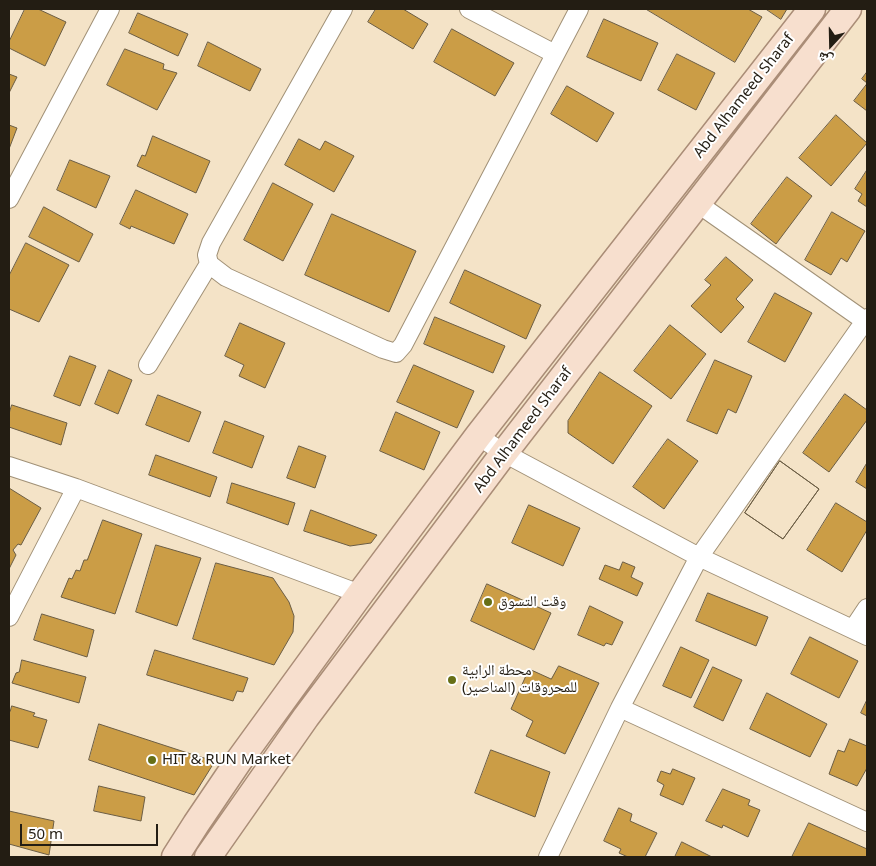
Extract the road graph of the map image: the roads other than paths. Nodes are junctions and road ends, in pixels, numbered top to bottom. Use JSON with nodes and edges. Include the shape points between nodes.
{"nodes":[{"id":1,"x":110,"y":9,"type":"edge"},
{"id":2,"x":343,"y":9,"type":"edge"},
{"id":3,"x":469,"y":9,"type":"edge"},
{"id":4,"x":579,"y":9,"type":"edge"},
{"id":5,"x":812,"y":9,"type":"edge"},
{"id":6,"x":848,"y":9,"type":"edge"},
{"id":7,"x":555,"y":54,"type":"junction"},
{"id":8,"x":9,"y":199,"type":"edge"},
{"id":9,"x":697,"y":203,"type":"junction"},
{"id":10,"x":209,"y":264,"type":"junction"},
{"id":11,"x":866,"y":320,"type":"edge"},
{"id":12,"x":148,"y":365,"type":"dead end"},
{"id":13,"x":478,"y":436,"type":"junction"},
{"id":14,"x":504,"y":454,"type":"junction"},
{"id":15,"x":9,"y":466,"type":"edge"},
{"id":16,"x":76,"y":488,"type":"junction"},
{"id":17,"x":699,"y":557,"type":"junction"},
{"id":18,"x":360,"y":594,"type":"junction"},
{"id":19,"x":867,"y":608,"type":"edge"},
{"id":20,"x":9,"y":617,"type":"edge"},
{"id":21,"x":860,"y":632,"type":"edge"},
{"id":22,"x":620,"y":708,"type":"junction"},
{"id":23,"x":867,"y":822,"type":"edge"},
{"id":24,"x":175,"y":857,"type":"edge"},
{"id":25,"x":208,"y":857,"type":"edge"},
{"id":26,"x":548,"y":857,"type":"edge"}],
"edges":[{"from":1,"to":8,"type":"street"},
{"from":2,"to":10,"type":"street","via":[[211,243],[207,255]]},
{"from":3,"to":7,"type":"street"},
{"from":4,"to":7,"type":"street"},
{"from":5,"to":13,"type":"main road","name":"Abd Alhameed Sharaf"},
{"from":6,"to":9,"type":"main road","name":"Abd Alhameed Sharaf"},
{"from":7,"to":10,"type":"street","via":[[396,353],[226,277]]},
{"from":9,"to":11,"type":"street"},
{"from":9,"to":14,"type":"main road","name":"Abd Alhameed Sharaf"},
{"from":10,"to":12,"type":"street"},
{"from":11,"to":17,"type":"street"},
{"from":13,"to":14,"type":"street"},
{"from":13,"to":18,"type":"main road","name":"Abd Alhameed Sharaf"},
{"from":14,"to":17,"type":"street"},
{"from":14,"to":25,"type":"main road","name":"Abd Alhameed Sharaf","via":[[306,717]]},
{"from":15,"to":16,"type":"street"},
{"from":16,"to":18,"type":"street"},
{"from":16,"to":20,"type":"street"},
{"from":17,"to":21,"type":"street"},
{"from":17,"to":22,"type":"street"},
{"from":18,"to":24,"type":"main road","name":"Abd Alhameed Sharaf","via":[[240,759]]},
{"from":19,"to":21,"type":"street"},
{"from":22,"to":23,"type":"street"},
{"from":22,"to":26,"type":"street"}]}
